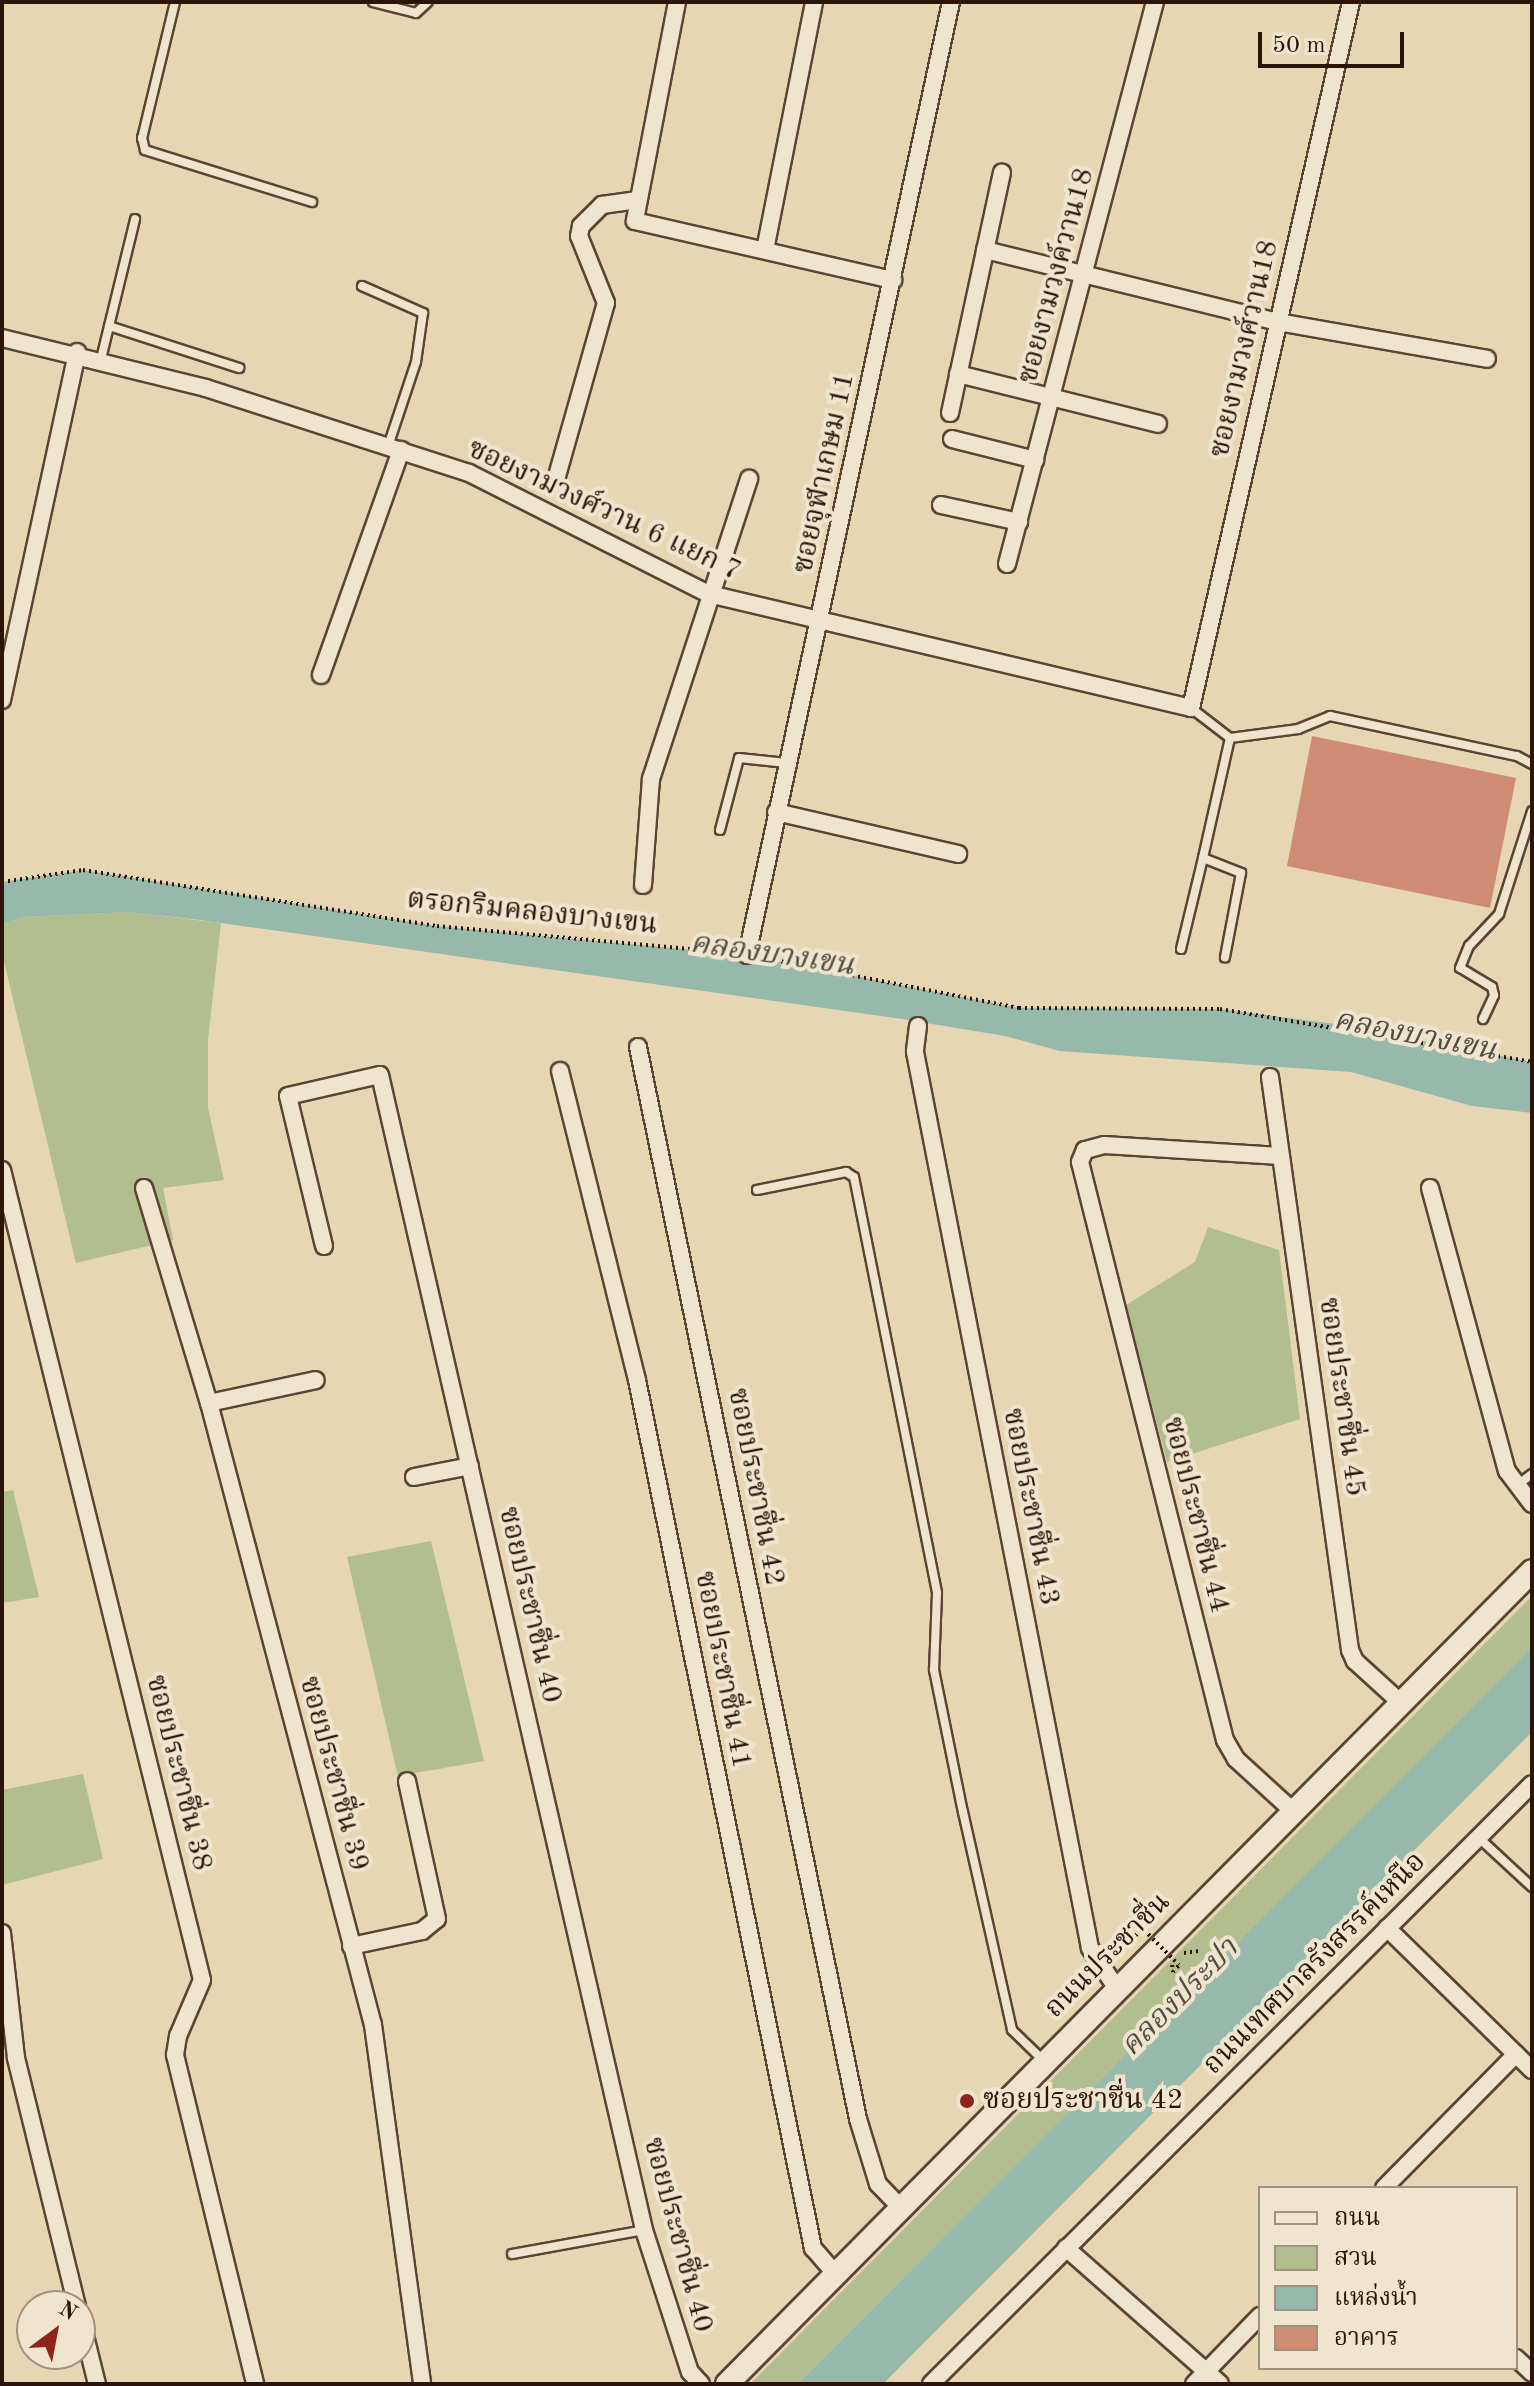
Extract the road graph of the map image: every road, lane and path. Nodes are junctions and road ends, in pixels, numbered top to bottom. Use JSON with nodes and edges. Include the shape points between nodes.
{"nodes":[{"id":1,"x":175,"y":2,"type":"edge"},
{"id":2,"x":373,"y":2,"type":"edge"},
{"id":3,"x":428,"y":2,"type":"edge"},
{"id":4,"x":677,"y":2,"type":"edge"},
{"id":5,"x":814,"y":2,"type":"edge"},
{"id":6,"x":951,"y":2,"type":"edge"},
{"id":7,"x":1155,"y":2,"type":"edge"},
{"id":8,"x":1351,"y":2,"type":"edge"},
{"id":9,"x":1002,"y":173,"type":"dead end"},
{"id":10,"x":636,"y":200,"type":"junction"},
{"id":11,"x":312,"y":202,"type":"dead end"},
{"id":12,"x":135,"y":219,"type":"dead end"},
{"id":13,"x":765,"y":250,"type":"junction"},
{"id":14,"x":985,"y":250,"type":"junction"},
{"id":15,"x":1084,"y":274,"type":"junction"},
{"id":16,"x":893,"y":280,"type":"junction"},
{"id":17,"x":362,"y":286,"type":"dead end"},
{"id":18,"x":1278,"y":322,"type":"junction"},
{"id":19,"x":109,"y":326,"type":"junction"},
{"id":20,"x":2,"y":338,"type":"edge"},
{"id":21,"x":77,"y":352,"type":"junction"},
{"id":22,"x":101,"y":359,"type":"junction"},
{"id":23,"x":1487,"y":359,"type":"dead end"},
{"id":24,"x":239,"y":368,"type":"dead end"},
{"id":25,"x":958,"y":374,"type":"junction"},
{"id":26,"x":1051,"y":398,"type":"junction"},
{"id":27,"x":950,"y":413,"type":"dead end"},
{"id":28,"x":1158,"y":424,"type":"dead end"},
{"id":29,"x":952,"y":439,"type":"dead end"},
{"id":30,"x":394,"y":448,"type":"junction"},
{"id":31,"x":1035,"y":460,"type":"junction"},
{"id":32,"x":557,"y":476,"type":"dead end"},
{"id":33,"x":749,"y":479,"type":"dead end"},
{"id":34,"x":941,"y":505,"type":"dead end"},
{"id":35,"x":1019,"y":522,"type":"junction"},
{"id":36,"x":1007,"y":564,"type":"dead end"},
{"id":37,"x":709,"y":594,"type":"junction"},
{"id":38,"x":819,"y":623,"type":"junction"},
{"id":39,"x":321,"y":675,"type":"dead end"},
{"id":40,"x":2,"y":700,"type":"edge"},
{"id":41,"x":1191,"y":708,"type":"junction"},
{"id":42,"x":1230,"y":738,"type":"junction"},
{"id":43,"x":787,"y":763,"type":"junction"},
{"id":44,"x":1532,"y":764,"type":"edge"},
{"id":45,"x":1532,"y":811,"type":"edge"},
{"id":46,"x":776,"y":812,"type":"junction"},
{"id":47,"x":720,"y":830,"type":"dead end"},
{"id":48,"x":958,"y":854,"type":"dead end"},
{"id":49,"x":1203,"y":858,"type":"junction"},
{"id":50,"x":2,"y":882,"type":"edge"},
{"id":51,"x":643,"y":885,"type":"dead end"},
{"id":52,"x":1181,"y":949,"type":"dead end"},
{"id":53,"x":747,"y":955,"type":"junction"},
{"id":54,"x":1225,"y":957,"type":"dead end"},
{"id":55,"x":1483,"y":1019,"type":"dead end"},
{"id":56,"x":918,"y":1026,"type":"dead end"},
{"id":57,"x":638,"y":1047,"type":"dead end"},
{"id":58,"x":1532,"y":1062,"type":"edge"},
{"id":59,"x":560,"y":1071,"type":"dead end"},
{"id":60,"x":1270,"y":1077,"type":"dead end"},
{"id":61,"x":1280,"y":1156,"type":"junction"},
{"id":62,"x":2,"y":1170,"type":"edge"},
{"id":63,"x":144,"y":1188,"type":"dead end"},
{"id":64,"x":1430,"y":1188,"type":"dead end"},
{"id":65,"x":757,"y":1190,"type":"dead end"},
{"id":66,"x":324,"y":1246,"type":"dead end"},
{"id":67,"x":316,"y":1380,"type":"dead end"},
{"id":68,"x":209,"y":1403,"type":"junction"},
{"id":69,"x":470,"y":1466,"type":"junction"},
{"id":70,"x":1532,"y":1474,"type":"edge"},
{"id":71,"x":414,"y":1477,"type":"dead end"},
{"id":72,"x":1515,"y":1487,"type":"junction"},
{"id":73,"x":1532,"y":1504,"type":"edge"},
{"id":74,"x":1532,"y":1571,"type":"edge"},
{"id":75,"x":1401,"y":1703,"type":"junction"},
{"id":76,"x":407,"y":1781,"type":"dead end"},
{"id":77,"x":1532,"y":1784,"type":"edge"},
{"id":78,"x":1293,"y":1811,"type":"junction"},
{"id":79,"x":1478,"y":1837,"type":"junction"},
{"id":80,"x":1532,"y":1887,"type":"edge"},
{"id":81,"x":1387,"y":1928,"type":"junction"},
{"id":82,"x":2,"y":1933,"type":"edge"},
{"id":83,"x":1122,"y":1940,"type":"dead end"},
{"id":84,"x":351,"y":1946,"type":"junction"},
{"id":85,"x":1198,"y":1951,"type":"dead end"},
{"id":86,"x":1117,"y":1989,"type":"junction"},
{"id":87,"x":1516,"y":2054,"type":"junction"},
{"id":88,"x":1044,"y":2062,"type":"junction"},
{"id":89,"x":1532,"y":2070,"type":"edge"},
{"id":90,"x":1386,"y":2186,"type":"edge"},
{"id":91,"x":901,"y":2208,"type":"junction"},
{"id":92,"x":644,"y":2230,"type":"junction"},
{"id":93,"x":1066,"y":2248,"type":"junction"},
{"id":94,"x":512,"y":2254,"type":"dead end"},
{"id":95,"x":836,"y":2274,"type":"junction"},
{"id":96,"x":73,"y":2290,"type":"edge"},
{"id":97,"x":1258,"y":2318,"type":"edge"},
{"id":98,"x":1207,"y":2371,"type":"junction"},
{"id":99,"x":255,"y":2384,"type":"edge"},
{"id":100,"x":422,"y":2384,"type":"edge"},
{"id":101,"x":701,"y":2384,"type":"edge"},
{"id":102,"x":727,"y":2384,"type":"edge"},
{"id":103,"x":931,"y":2384,"type":"edge"},
{"id":104,"x":1194,"y":2384,"type":"edge"},
{"id":105,"x":1220,"y":2384,"type":"edge"}],
"edges":[{"from":1,"to":11,"type":"lane","via":[[142,138],[145,150]]},
{"from":2,"to":3,"type":"lane","via":[[416,13],[425,11]]},
{"from":4,"to":10,"type":"street"},
{"from":5,"to":13,"type":"street"},
{"from":6,"to":16,"type":"street","name":"ซอยจุฬาเกษม 11"},
{"from":7,"to":15,"type":"street","name":"ซอยงามวงค์วาน18"},
{"from":8,"to":18,"type":"street","name":"ซอยงามวงศ์วาน18"},
{"from":9,"to":14,"type":"street"},
{"from":10,"to":13,"type":"street","via":[[633,216],[642,225]]},
{"from":10,"to":32,"type":"street","via":[[602,205],[581,226],[579,236],[606,303]]},
{"from":12,"to":19,"type":"lane"},
{"from":13,"to":16,"type":"street"},
{"from":14,"to":15,"type":"street"},
{"from":14,"to":25,"type":"street"},
{"from":15,"to":18,"type":"street"},
{"from":15,"to":26,"type":"street","name":"ซอยงามวงค์วาน18"},
{"from":16,"to":38,"type":"street","name":"ซอยจุฬาเกษม 11"},
{"from":17,"to":30,"type":"lane","via":[[423,313]]},
{"from":18,"to":23,"type":"street"},
{"from":18,"to":41,"type":"street","name":"ซอยงามวงศ์วาน18"},
{"from":19,"to":22,"type":"lane"},
{"from":19,"to":24,"type":"lane"},
{"from":20,"to":21,"type":"street","name":"ซอยงามวงศ์วาน 6 แยก 7"},
{"from":21,"to":22,"type":"street","name":"ซอยงามวงศ์วาน 6 แยก 7"},
{"from":21,"to":40,"type":"street"},
{"from":22,"to":30,"type":"street","name":"ซอยงามวงศ์วาน 6 แยก 7"},
{"from":25,"to":26,"type":"street"},
{"from":25,"to":27,"type":"street"},
{"from":26,"to":28,"type":"street"},
{"from":26,"to":31,"type":"street","name":"ซอยงามวงค์วาน18"},
{"from":29,"to":31,"type":"street"},
{"from":30,"to":37,"type":"street","name":"ซอยงามวงศ์วาน 6 แยก 7","via":[[518,494]]},
{"from":30,"to":39,"type":"street"},
{"from":31,"to":35,"type":"street","name":"ซอยงามวงค์วาน18"},
{"from":33,"to":37,"type":"street"},
{"from":34,"to":35,"type":"street"},
{"from":35,"to":36,"type":"street","name":"ซอยงามวงค์วาน18"},
{"from":37,"to":38,"type":"street","name":"ซอยงามวงศ์วาน 6 แยก 7"},
{"from":37,"to":51,"type":"street","via":[[651,779]]},
{"from":38,"to":41,"type":"street","name":"ซอยงามวงศ์วาน 6 แยก 7"},
{"from":38,"to":43,"type":"street","name":"ซอยจุฬาเกษม 11"},
{"from":41,"to":42,"type":"lane"},
{"from":42,"to":44,"type":"lane","via":[[1298,729],[1330,716],[1517,756]]},
{"from":42,"to":49,"type":"lane"},
{"from":43,"to":46,"type":"street","name":"ซอยจุฬาเกษม 11"},
{"from":43,"to":47,"type":"lane","via":[[739,758]]},
{"from":45,"to":55,"type":"lane","via":[[1499,914],[1469,946],[1460,968],[1492,987],[1494,995]]},
{"from":46,"to":48,"type":"street"},
{"from":46,"to":53,"type":"street","name":"ซอยจุฬาเกษม 11"},
{"from":49,"to":52,"type":"lane"},
{"from":49,"to":54,"type":"lane","via":[[1241,873]]},
{"from":50,"to":53,"type":"path","name":"ตรอกริมคลองบางเขน","via":[[83,870],[437,926]]},
{"from":53,"to":58,"type":"path","name":"ตรอกริมคลองบางเขน","via":[[1019,1008],[1220,1009]]},
{"from":56,"to":86,"type":"street","name":"ซอยประชาชื่น 43","via":[[915,1052],[1090,1948]]},
{"from":57,"to":91,"type":"street","name":"ซอยประชาชื่น 42","via":[[858,2119],[878,2184]]},
{"from":59,"to":95,"type":"street","name":"ซอยประชาชื่น 41","via":[[637,1380],[813,2248]]},
{"from":60,"to":61,"type":"street","name":"ซอยประชาชื่น 45"},
{"from":61,"to":75,"type":"street","name":"ซอยประชาชื่น 45","via":[[1350,1650],[1355,1661]]},
{"from":61,"to":78,"type":"street","name":"ซอยประชาชื่น 44","via":[[1104,1145],[1085,1150],[1080,1162],[1225,1740],[1236,1759]]},
{"from":62,"to":99,"type":"street","name":"ซอยประชาชื่น 38","via":[[202,1980],[175,2055]]},
{"from":63,"to":68,"type":"street","name":"ซอยประชาชื่น 39"},
{"from":64,"to":72,"type":"street"},
{"from":65,"to":88,"type":"lane","via":[[846,1172],[854,1177],[937,1593],[934,1670],[963,1812],[1012,2030]]},
{"from":66,"to":69,"type":"street","name":"ซอยประชาชื่น 40","via":[[288,1096],[380,1075]]},
{"from":67,"to":68,"type":"street"},
{"from":68,"to":84,"type":"street","name":"ซอยประชาชื่น 39"},
{"from":69,"to":71,"type":"street"},
{"from":69,"to":92,"type":"street","name":"ซอยประชาชื่น 40"},
{"from":70,"to":72,"type":"lane"},
{"from":72,"to":73,"type":"street"},
{"from":74,"to":75,"type":"main road","name":"ถนนประชาชื่น"},
{"from":75,"to":78,"type":"main road","name":"ถนนประชาชื่น"},
{"from":76,"to":84,"type":"street","via":[[437,1919],[422,1931]]},
{"from":77,"to":79,"type":"street","name":"ถนนเทศบาลรังสรรค์เหนือ"},
{"from":78,"to":86,"type":"main road","name":"ถนนประชาชื่น"},
{"from":79,"to":80,"type":"lane"},
{"from":79,"to":81,"type":"street","name":"ถนนเทศบาลรังสรรค์เหนือ"},
{"from":81,"to":87,"type":"street"},
{"from":81,"to":93,"type":"street","name":"ถนนเทศบาลรังสรรค์เหนือ"},
{"from":82,"to":96,"type":"street","via":[[16,2058]]},
{"from":83,"to":85,"type":"path","bridge":true,"via":[[1131,1940],[1149,1922],[1140,1926],[1179,1965],[1173,1972],[1170,1968],[1184,1953]]},
{"from":84,"to":100,"type":"street","name":"ซอยประชาชื่น 39","via":[[373,2025]]},
{"from":86,"to":88,"type":"main road","name":"ถนนประชาชื่น"},
{"from":87,"to":89,"type":"street"},
{"from":87,"to":90,"type":"street"},
{"from":88,"to":91,"type":"main road","name":"ถนนประชาชื่น"},
{"from":91,"to":95,"type":"main road","name":"ถนนประชาชื่น"},
{"from":92,"to":94,"type":"lane"},
{"from":92,"to":101,"type":"street","name":"ซอยประชาชื่น 40","via":[[690,2372]]},
{"from":93,"to":98,"type":"street"},
{"from":93,"to":103,"type":"street","name":"ถนนเทศบาลรังสรรค์เหนือ"},
{"from":95,"to":102,"type":"main road","name":"ถนนประชาชื่น"},
{"from":97,"to":98,"type":"street"},
{"from":98,"to":104,"type":"street"},
{"from":98,"to":105,"type":"street"}]}
